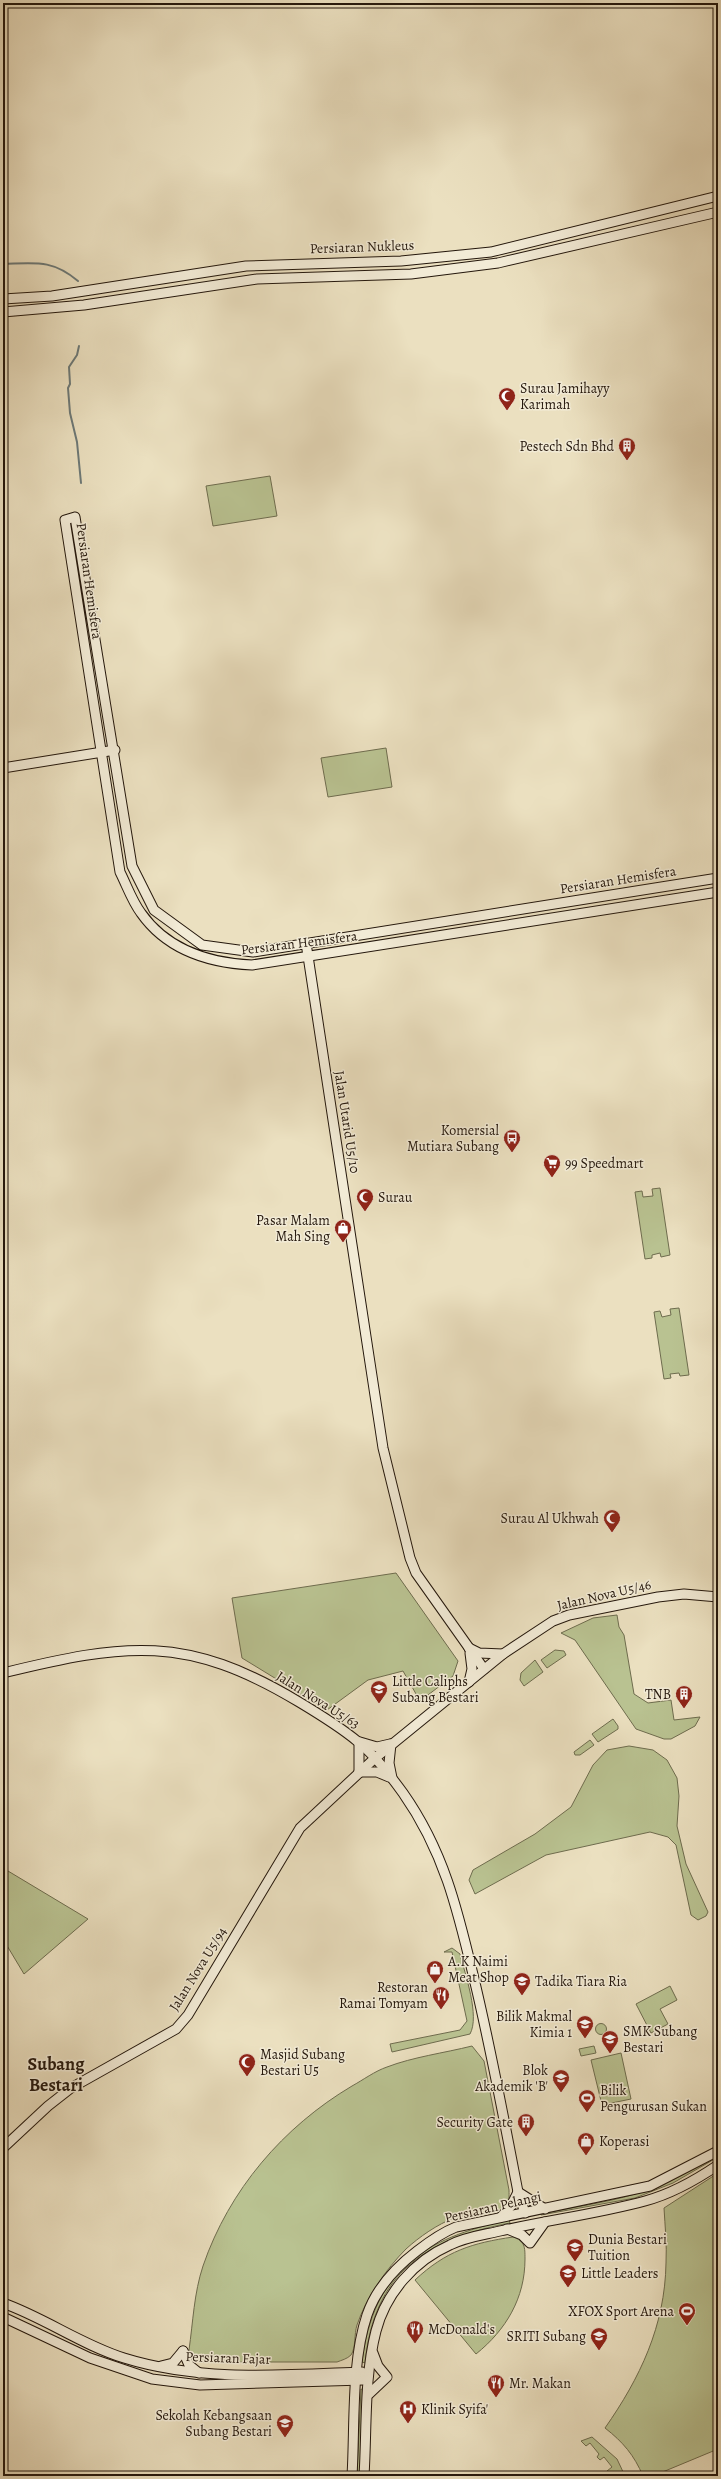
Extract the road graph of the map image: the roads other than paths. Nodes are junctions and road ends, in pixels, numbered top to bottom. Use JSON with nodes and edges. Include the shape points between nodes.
{"nodes":[{"id":1,"x":718,"y":196,"type":"edge"},
{"id":2,"x":718,"y":212,"type":"edge"},
{"id":3,"x":3,"y":299,"type":"edge"},
{"id":4,"x":3,"y":312,"type":"edge"},
{"id":5,"x":115,"y":750,"type":"junction"},
{"id":6,"x":100,"y":753,"type":"junction"},
{"id":7,"x":3,"y":768,"type":"edge"},
{"id":8,"x":718,"y":878,"type":"edge"},
{"id":9,"x":718,"y":892,"type":"edge"},
{"id":10,"x":306,"y":943,"type":"junction"},
{"id":11,"x":308,"y":958,"type":"junction"},
{"id":12,"x":718,"y":1597,"type":"edge"},
{"id":13,"x":468,"y":1648,"type":"junction"},
{"id":14,"x":502,"y":1654,"type":"junction"},
{"id":15,"x":484,"y":1669,"type":"junction"},
{"id":16,"x":3,"y":1673,"type":"edge"},
{"id":17,"x":469,"y":1682,"type":"junction"},
{"id":18,"x":359,"y":1742,"type":"junction"},
{"id":19,"x":391,"y":1744,"type":"junction"},
{"id":20,"x":374,"y":1759,"type":"junction"},
{"id":21,"x":359,"y":1772,"type":"junction"},
{"id":22,"x":392,"y":1778,"type":"junction"},
{"id":23,"x":3,"y":2148,"type":"edge"},
{"id":24,"x":718,"y":2151,"type":"edge"},
{"id":25,"x":718,"y":2166,"type":"edge"},
{"id":26,"x":518,"y":2192,"type":"junction"},
{"id":27,"x":545,"y":2209,"type":"junction"},
{"id":28,"x":525,"y":2212,"type":"junction"},
{"id":29,"x":501,"y":2217,"type":"junction"},
{"id":30,"x":545,"y":2222,"type":"junction"},
{"id":31,"x":507,"y":2230,"type":"junction"},
{"id":32,"x":3,"y":2303,"type":"edge"},
{"id":33,"x":3,"y":2317,"type":"edge"},
{"id":34,"x":372,"y":2350,"type":"junction"},
{"id":35,"x":358,"y":2358,"type":"junction"},
{"id":36,"x":157,"y":2367,"type":"junction"},
{"id":37,"x":200,"y":2374,"type":"junction"},
{"id":38,"x":369,"y":2375,"type":"junction"},
{"id":39,"x":357,"y":2376,"type":"junction"},
{"id":40,"x":337,"y":2377,"type":"junction"},
{"id":41,"x":356,"y":2394,"type":"junction"},
{"id":42,"x":368,"y":2394,"type":"junction"},
{"id":43,"x":352,"y":2476,"type":"edge"},
{"id":44,"x":364,"y":2476,"type":"edge"}],
"edges":[{"from":1,"to":3,"type":"street","name":"Persiaran Nukleus","via":[[491,252],[401,261],[246,266],[52,296]]},
{"from":2,"to":4,"type":"street","name":"Persiaran Nukleus","via":[[498,263],[411,274],[257,279],[84,305]]},
{"from":5,"to":6,"type":"street"},
{"from":5,"to":6,"type":"street","name":"Persiaran Hemisfera","via":[[76,517],[66,519],[65,522]]},
{"from":5,"to":10,"type":"street","name":"Persiaran Hemisfera","via":[[132,866],[154,910],[202,945],[253,952]]},
{"from":6,"to":7,"type":"street"},
{"from":6,"to":11,"type":"street","name":"Persiaran Hemisfera","via":[[120,872],[140,912],[153,928],[190,954],[206,960],[252,966]]},
{"from":8,"to":10,"type":"street","name":"Persiaran Hemisfera"},
{"from":9,"to":11,"type":"street","name":"Persiaran Hemisfera"},
{"from":10,"to":11,"type":"street","name":"Jalan Utarid U5/10"},
{"from":11,"to":13,"type":"street","name":"Jalan Utarid U5/10","via":[[383,1448],[416,1573]]},
{"from":12,"to":14,"type":"street","name":"Jalan Nova U5/46","via":[[684,1594],[658,1597],[568,1615],[553,1621]]},
{"from":13,"to":14,"type":"street","via":[[479,1653]]},
{"from":13,"to":15,"type":"street","name":"Jalan Utarid U5/10"},
{"from":13,"to":17,"type":"street","via":[[472,1669]]},
{"from":14,"to":15,"type":"street","name":"Jalan Nova U5/46"},
{"from":15,"to":17,"type":"street","name":"Jalan Nova U5/46"},
{"from":16,"to":18,"type":"street","name":"Jalan Nova U5/63","via":[[75,1655],[128,1649],[188,1653],[223,1663],[279,1690]]},
{"from":17,"to":19,"type":"street","name":"Jalan Nova U5/46"},
{"from":18,"to":19,"type":"street","via":[[377,1747]]},
{"from":18,"to":20,"type":"street","name":"Jalan Nova U5/63"},
{"from":18,"to":21,"type":"street"},
{"from":19,"to":20,"type":"street","name":"Jalan Nova U5/46"},
{"from":19,"to":22,"type":"street","via":[[389,1762]]},
{"from":20,"to":21,"type":"street","name":"Jalan Nova U5/94"},
{"from":20,"to":22,"type":"street","name":"Jalan Nova U5/63"},
{"from":21,"to":22,"type":"street","via":[[377,1772]]},
{"from":21,"to":23,"type":"street","name":"Jalan Nova U5/94","via":[[300,1828],[188,2015],[176,2029],[71,2088]]},
{"from":22,"to":26,"type":"street","name":"Jalan Nova U5/63","via":[[418,1815],[434,1844],[455,1898],[488,2037]]},
{"from":24,"to":27,"type":"street","name":"Persiaran Pelangi","via":[[650,2186]]},
{"from":25,"to":30,"type":"street","name":"Persiaran Pelangi","via":[[690,2183],[645,2201]]},
{"from":26,"to":27,"type":"street"},
{"from":26,"to":28,"type":"street","name":"Jalan Nova U5/63"},
{"from":26,"to":29,"type":"street","via":[[511,2206]]},
{"from":27,"to":28,"type":"street","name":"Persiaran Pelangi"},
{"from":28,"to":29,"type":"street","name":"Persiaran Pelangi"},
{"from":29,"to":35,"type":"street","name":"Persiaran Pelangi","via":[[444,2231],[404,2261],[388,2279],[368,2314]]},
{"from":30,"to":31,"type":"street","name":"Persiaran Pelangi"},
{"from":30,"to":31,"type":"street","via":[[530,2243],[522,2235]]},
{"from":31,"to":34,"type":"street","name":"Persiaran Pelangi","via":[[450,2244],[412,2270],[392,2295],[382,2313]]},
{"from":32,"to":36,"type":"street","name":"Persiaran Fajar","via":[[116,2355]]},
{"from":33,"to":40,"type":"street","via":[[90,2358],[152,2379],[200,2385]]},
{"from":34,"to":38,"type":"street","name":"Persiaran Pelangi"},
{"from":34,"to":42,"type":"street","via":[[378,2366],[387,2377]]},
{"from":35,"to":39,"type":"street","name":"Persiaran Pelangi"},
{"from":35,"to":40,"type":"street"},
{"from":36,"to":37,"type":"street","name":"Persiaran Fajar"},
{"from":36,"to":37,"type":"street","via":[[173,2363],[183,2351],[189,2365]]},
{"from":37,"to":40,"type":"street","name":"Persiaran Fajar"},
{"from":38,"to":39,"type":"street"},
{"from":38,"to":42,"type":"street","name":"Persiaran Pelangi"},
{"from":39,"to":40,"type":"street"},
{"from":39,"to":41,"type":"street","name":"Persiaran Pelangi"},
{"from":40,"to":41,"type":"street"},
{"from":41,"to":43,"type":"street","name":"Persiaran Pelangi"},
{"from":42,"to":44,"type":"street","name":"Persiaran Pelangi"}]}
